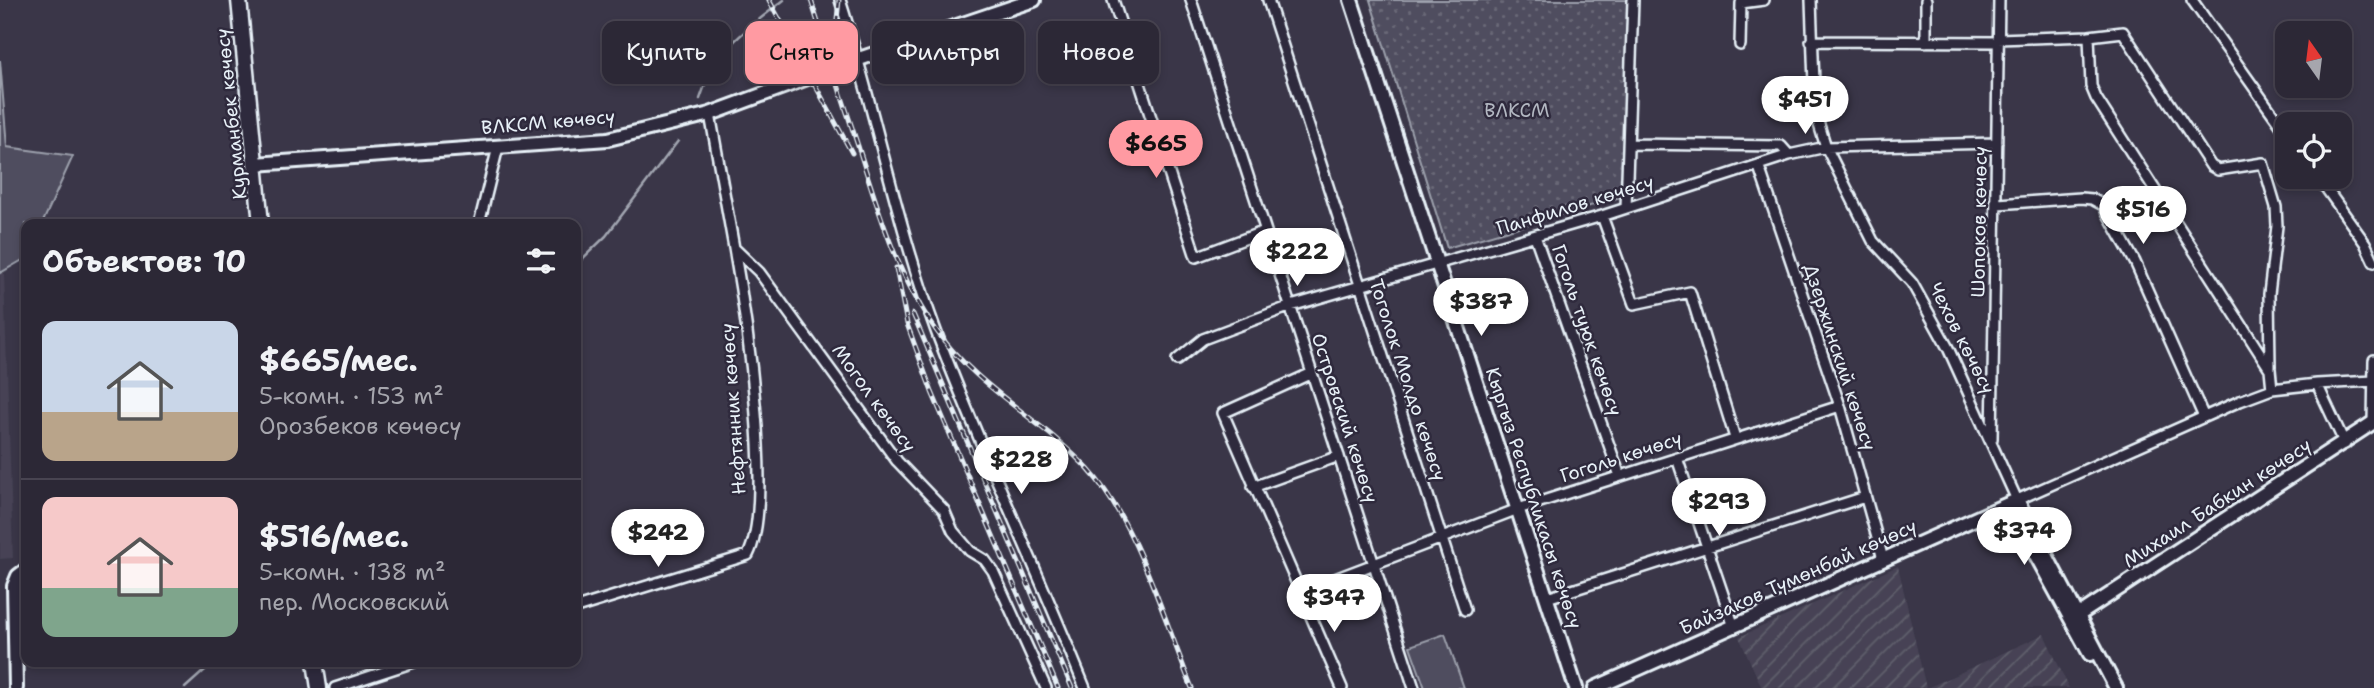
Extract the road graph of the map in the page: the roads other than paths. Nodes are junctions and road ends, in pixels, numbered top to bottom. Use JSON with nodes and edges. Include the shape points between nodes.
{"nodes":[{"id":1,"x":239,"y":0,"type":"edge"},
{"id":2,"x":840,"y":0,"type":"edge"},
{"id":3,"x":1034,"y":0,"type":"edge"},
{"id":4,"x":1114,"y":0,"type":"edge"},
{"id":5,"x":1191,"y":0,"type":"edge"},
{"id":6,"x":1268,"y":0,"type":"edge"},
{"id":7,"x":1351,"y":0,"type":"edge"},
{"id":8,"x":1633,"y":0,"type":"edge"},
{"id":9,"x":1764,"y":0,"type":"edge"},
{"id":10,"x":1811,"y":0,"type":"edge"},
{"id":11,"x":1926,"y":0,"type":"edge"},
{"id":12,"x":1999,"y":0,"type":"edge"},
{"id":13,"x":2192,"y":0,"type":"edge"},
{"id":14,"x":2088,"y":36,"type":"junction"},
{"id":15,"x":1811,"y":41,"type":"junction"},
{"id":16,"x":1998,"y":41,"type":"junction"},
{"id":17,"x":1926,"y":42,"type":"junction"},
{"id":18,"x":1740,"y":45,"type":"dead end"},
{"id":19,"x":859,"y":59,"type":"junction"},
{"id":20,"x":710,"y":114,"type":"junction"},
{"id":21,"x":2275,"y":117,"type":"edge"},
{"id":22,"x":1997,"y":143,"type":"junction"},
{"id":23,"x":1630,"y":144,"type":"junction"},
{"id":24,"x":498,"y":147,"type":"junction"},
{"id":25,"x":1826,"y":147,"type":"junction"},
{"id":26,"x":1789,"y":155,"type":"junction"},
{"id":27,"x":255,"y":164,"type":"junction"},
{"id":28,"x":1759,"y":167,"type":"junction"},
{"id":29,"x":2327,"y":189,"type":"edge"},
{"id":30,"x":1998,"y":204,"type":"junction"},
{"id":31,"x":1626,"y":208,"type":"junction"},
{"id":32,"x":1602,"y":216,"type":"junction"},
{"id":33,"x":260,"y":219,"type":"edge"},
{"id":34,"x":481,"y":219,"type":"edge"},
{"id":35,"x":1265,"y":231,"type":"junction"},
{"id":36,"x":1535,"y":236,"type":"junction"},
{"id":37,"x":734,"y":248,"type":"junction"},
{"id":38,"x":2374,"y":262,"type":"edge"},
{"id":39,"x":1439,"y":264,"type":"junction"},
{"id":40,"x":1359,"y":285,"type":"junction"},
{"id":41,"x":1291,"y":306,"type":"junction"},
{"id":42,"x":1177,"y":360,"type":"dead end"},
{"id":43,"x":2374,"y":360,"type":"edge"},
{"id":44,"x":2270,"y":369,"type":"junction"},
{"id":45,"x":1312,"y":373,"type":"junction"},
{"id":46,"x":2374,"y":381,"type":"edge"},
{"id":47,"x":2317,"y":384,"type":"junction"},
{"id":48,"x":2272,"y":389,"type":"junction"},
{"id":49,"x":1840,"y":406,"type":"junction"},
{"id":50,"x":2203,"y":415,"type":"junction"},
{"id":51,"x":2373,"y":423,"type":"edge"},
{"id":52,"x":1735,"y":438,"type":"junction"},
{"id":53,"x":1992,"y":444,"type":"junction"},
{"id":54,"x":2345,"y":444,"type":"junction"},
{"id":55,"x":1339,"y":456,"type":"junction"},
{"id":56,"x":1677,"y":457,"type":"junction"},
{"id":57,"x":1620,"y":476,"type":"junction"},
{"id":58,"x":1253,"y":487,"type":"junction"},
{"id":59,"x":1865,"y":497,"type":"junction"},
{"id":60,"x":2012,"y":502,"type":"junction"},
{"id":61,"x":1518,"y":509,"type":"junction"},
{"id":62,"x":1440,"y":538,"type":"junction"},
{"id":63,"x":1706,"y":548,"type":"junction"},
{"id":64,"x":1883,"y":559,"type":"junction"},
{"id":65,"x":1374,"y":563,"type":"junction"},
{"id":66,"x":21,"y":574,"type":"edge"},
{"id":67,"x":1298,"y":593,"type":"junction"},
{"id":68,"x":1547,"y":598,"type":"junction"},
{"id":69,"x":581,"y":606,"type":"edge"},
{"id":70,"x":1465,"y":610,"type":"dead end"},
{"id":71,"x":2075,"y":614,"type":"junction"},
{"id":72,"x":1734,"y":627,"type":"junction"},
{"id":73,"x":316,"y":667,"type":"edge"},
{"id":74,"x":399,"y":667,"type":"edge"},
{"id":75,"x":16,"y":688,"type":"edge"},
{"id":76,"x":319,"y":688,"type":"edge"},
{"id":77,"x":335,"y":688,"type":"edge"},
{"id":78,"x":1046,"y":688,"type":"edge"},
{"id":79,"x":1084,"y":688,"type":"edge"},
{"id":80,"x":1342,"y":688,"type":"edge"},
{"id":81,"x":1414,"y":688,"type":"edge"},
{"id":82,"x":1576,"y":688,"type":"edge"},
{"id":83,"x":1595,"y":688,"type":"edge"},
{"id":84,"x":2107,"y":688,"type":"edge"},
{"id":85,"x":2116,"y":688,"type":"edge"}],
"edges":[{"from":1,"to":27,"type":"main road","name":"Курманбек көчөсү"},
{"from":2,"to":19,"type":"street"},
{"from":3,"to":19,"type":"main road","name":"ВЛКСМ көчөсү"},
{"from":4,"to":35,"type":"street","via":[[1196,257]]},
{"from":5,"to":35,"type":"street","name":"Островский көчөсү"},
{"from":6,"to":40,"type":"street","name":"Тоголок Молдо көчөсү"},
{"from":7,"to":39,"type":"main road","name":"Кыргыз Республикасы көчөсү"},
{"from":8,"to":23,"type":"street"},
{"from":9,"to":18,"type":"street","via":[[1741,3]]},
{"from":10,"to":15,"type":"street","name":"Чехов көчөсү"},
{"from":11,"to":17,"type":"street"},
{"from":12,"to":16,"type":"street","name":"Шопоков көчөсү"},
{"from":13,"to":21,"type":"street"},
{"from":14,"to":16,"type":"street"},
{"from":14,"to":44,"type":"street","via":[[2096,98]]},
{"from":14,"to":44,"type":"street","via":[[2123,32],[2211,166],[2218,170],[2263,163],[2277,226],[2269,294]]},
{"from":15,"to":17,"type":"street"},
{"from":15,"to":25,"type":"street","name":"Чехов көчөсү","via":[[1815,112]]},
{"from":16,"to":17,"type":"street"},
{"from":16,"to":22,"type":"street","name":"Шопоков көчөсү"},
{"from":19,"to":20,"type":"main road","name":"ВЛКСМ көчөсү"},
{"from":19,"to":79,"type":"street","via":[[936,331]]},
{"from":20,"to":24,"type":"main road","name":"ВЛКСМ көчөсү","via":[[608,139]]},
{"from":20,"to":37,"type":"street"},
{"from":22,"to":25,"type":"street","name":"Панфилов көчөсү"},
{"from":22,"to":30,"type":"street","name":"Шопоков көчөсү"},
{"from":23,"to":26,"type":"street","via":[[1781,146]]},
{"from":23,"to":31,"type":"street"},
{"from":24,"to":27,"type":"main road","name":"ВЛКСМ көчөсү"},
{"from":24,"to":34,"type":"street"},
{"from":25,"to":26,"type":"street","name":"Панфилов көчөсү"},
{"from":25,"to":53,"type":"street","name":"Чехов көчөсү","via":[[1873,241],[1912,283]]},
{"from":26,"to":28,"type":"street","name":"Панфилов көчөсү"},
{"from":27,"to":33,"type":"main road","name":"Курманбек көчөсү"},
{"from":28,"to":31,"type":"street","name":"Панфилов көчөсү"},
{"from":28,"to":49,"type":"street","name":"Дзержинский көчөсү"},
{"from":29,"to":38,"type":"street"},
{"from":30,"to":50,"type":"street","via":[[2081,198],[2104,205],[2135,262]]},
{"from":30,"to":53,"type":"street","name":"Шопоков көчөсү"},
{"from":31,"to":32,"type":"street","name":"Панфилов көчөсү"},
{"from":32,"to":36,"type":"street","name":"Панфилов көчөсү"},
{"from":32,"to":52,"type":"street","via":[[1633,304],[1690,292]]},
{"from":35,"to":41,"type":"street","name":"Островский көчөсү"},
{"from":36,"to":39,"type":"street","name":"Панфилов көчөсү"},
{"from":36,"to":57,"type":"street","name":"Гоголь туюк көчөсү"},
{"from":37,"to":69,"type":"street","name":"Нефтянник көчөсү","via":[[751,369],[759,479],[753,545],[748,555]]},
{"from":37,"to":78,"type":"street","name":"Могол көчөсү","via":[[759,272],[897,461],[944,510],[953,531],[993,571]]},
{"from":39,"to":40,"type":"street","name":"Панфилов көчөсү"},
{"from":39,"to":61,"type":"main road","name":"Кыргыз Республикасы көчөсү"},
{"from":40,"to":41,"type":"street","name":"Панфилов көчөсү"},
{"from":40,"to":62,"type":"street","name":"Тоголок Молдо көчөсү"},
{"from":41,"to":42,"type":"street","name":"Панфилов көчөсү","via":[[1203,339]]},
{"from":41,"to":45,"type":"street","name":"Островский көчөсү"},
{"from":43,"to":46,"type":"street"},
{"from":44,"to":48,"type":"street"},
{"from":45,"to":55,"type":"street","name":"Островский көчөсү"},
{"from":45,"to":58,"type":"street","via":[[1223,414]]},
{"from":46,"to":47,"type":"street"},
{"from":46,"to":51,"type":"street"},
{"from":47,"to":48,"type":"street"},
{"from":47,"to":54,"type":"street"},
{"from":48,"to":50,"type":"street"},
{"from":49,"to":52,"type":"street","name":"Гоголь көчөсү"},
{"from":49,"to":59,"type":"street","name":"Дзержинский көчөсү"},
{"from":50,"to":60,"type":"street"},
{"from":51,"to":54,"type":"main road","name":"Михаил Бабкин көчөсү"},
{"from":52,"to":56,"type":"street","name":"Гоголь көчөсү"},
{"from":53,"to":60,"type":"street","name":"Чехов көчөсү"},
{"from":54,"to":71,"type":"main road","name":"Михаил Бабкин көчөсү"},
{"from":55,"to":58,"type":"street"},
{"from":55,"to":65,"type":"street","name":"Островский көчөсү"},
{"from":56,"to":57,"type":"street","name":"Гоголь көчөсү"},
{"from":56,"to":63,"type":"street"},
{"from":57,"to":61,"type":"street","name":"Гоголь көчөсү"},
{"from":58,"to":67,"type":"street"},
{"from":59,"to":63,"type":"street"},
{"from":59,"to":64,"type":"street","name":"Дзержинский көчөсү"},
{"from":60,"to":64,"type":"main road","name":"Байзаков Түмөнбай көчөсү"},
{"from":60,"to":71,"type":"main road","name":"Чехов көчөсү"},
{"from":61,"to":62,"type":"street","name":"Гоголь көчөсү"},
{"from":61,"to":68,"type":"main road","name":"Кыргыз Республикасы көчөсү"},
{"from":62,"to":65,"type":"street","name":"Гоголь көчөсү"},
{"from":62,"to":70,"type":"street","name":"Тоголок Молдо көчөсү"},
{"from":63,"to":68,"type":"street"},
{"from":63,"to":72,"type":"street"},
{"from":64,"to":72,"type":"main road","name":"Байзаков Түмөнбай көчөсү"},
{"from":65,"to":67,"type":"street","name":"Гоголь көчөсү"},
{"from":65,"to":81,"type":"street","name":"Островский көчөсү"},
{"from":66,"to":75,"type":"main road","via":[[14,586]]},
{"from":67,"to":80,"type":"street"},
{"from":68,"to":82,"type":"main road","name":"Кыргыз Республикасы көчөсү"},
{"from":71,"to":84,"type":"main road","name":"Чехов көчөсү"},
{"from":71,"to":85,"type":"main road","name":"Чехов көчөсү"},
{"from":72,"to":83,"type":"main road","name":"Байзаков Түмөнбай көчөсү"},
{"from":73,"to":76,"type":"main road"},
{"from":74,"to":77,"type":"street"}]}
